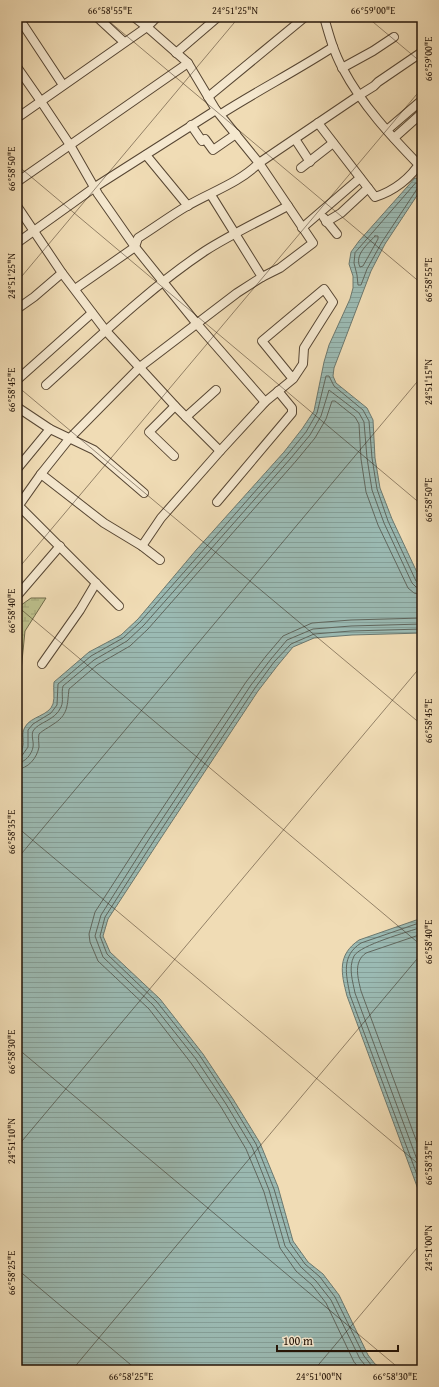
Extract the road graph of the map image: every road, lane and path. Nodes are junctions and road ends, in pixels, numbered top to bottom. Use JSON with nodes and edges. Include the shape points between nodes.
{"nodes":[{"id":1,"x":18,"y":17,"type":"edge"},
{"id":2,"x":97,"y":17,"type":"edge"},
{"id":3,"x":134,"y":17,"type":"edge"},
{"id":4,"x":157,"y":17,"type":"edge"},
{"id":5,"x":218,"y":17,"type":"edge"},
{"id":6,"x":305,"y":17,"type":"edge"},
{"id":7,"x":333,"y":17,"type":"edge"},
{"id":8,"x":324,"y":19,"type":"edge"},
{"id":9,"x":147,"y":27,"type":"junction"},
{"id":10,"x":394,"y":37,"type":"dead end"},
{"id":11,"x":124,"y":42,"type":"junction"},
{"id":12,"x":333,"y":47,"type":"junction"},
{"id":13,"x":422,"y":52,"type":"edge"},
{"id":14,"x":176,"y":53,"type":"junction"},
{"id":15,"x":188,"y":63,"type":"junction"},
{"id":16,"x":17,"y":67,"type":"edge"},
{"id":17,"x":342,"y":68,"type":"junction"},
{"id":18,"x":63,"y":84,"type":"junction"},
{"id":19,"x":208,"y":96,"type":"junction"},
{"id":20,"x":358,"y":96,"type":"junction"},
{"id":21,"x":40,"y":100,"type":"junction"},
{"id":22,"x":422,"y":100,"type":"edge"},
{"id":23,"x":219,"y":112,"type":"junction"},
{"id":24,"x":422,"y":113,"type":"edge"},
{"id":25,"x":17,"y":118,"type":"edge"},
{"id":26,"x":318,"y":123,"type":"junction"},
{"id":27,"x":191,"y":125,"type":"junction"},
{"id":28,"x":387,"y":130,"type":"junction"},
{"id":29,"x":236,"y":134,"type":"junction"},
{"id":30,"x":394,"y":138,"type":"junction"},
{"id":31,"x":295,"y":139,"type":"junction"},
{"id":32,"x":333,"y":143,"type":"junction"},
{"id":33,"x":70,"y":145,"type":"junction"},
{"id":34,"x":146,"y":155,"type":"junction"},
{"id":35,"x":310,"y":162,"type":"junction"},
{"id":36,"x":259,"y":163,"type":"junction"},
{"id":37,"x":421,"y":163,"type":"edge"},
{"id":38,"x":302,"y":168,"type":"dead end"},
{"id":39,"x":360,"y":178,"type":"junction"},
{"id":40,"x":17,"y":182,"type":"edge"},
{"id":41,"x":95,"y":187,"type":"junction"},
{"id":42,"x":368,"y":188,"type":"junction"},
{"id":43,"x":211,"y":195,"type":"junction"},
{"id":44,"x":17,"y":206,"type":"edge"},
{"id":45,"x":188,"y":206,"type":"junction"},
{"id":46,"x":288,"y":206,"type":"junction"},
{"id":47,"x":320,"y":213,"type":"junction"},
{"id":48,"x":326,"y":222,"type":"junction"},
{"id":49,"x":302,"y":228,"type":"junction"},
{"id":50,"x":34,"y":230,"type":"junction"},
{"id":51,"x":235,"y":234,"type":"junction"},
{"id":52,"x":337,"y":234,"type":"dead end"},
{"id":53,"x":17,"y":243,"type":"edge"},
{"id":54,"x":134,"y":247,"type":"junction"},
{"id":55,"x":62,"y":273,"type":"junction"},
{"id":56,"x":262,"y":277,"type":"junction"},
{"id":57,"x":163,"y":282,"type":"junction"},
{"id":58,"x":75,"y":289,"type":"junction"},
{"id":59,"x":17,"y":309,"type":"edge"},
{"id":60,"x":92,"y":313,"type":"junction"},
{"id":61,"x":197,"y":324,"type":"junction"},
{"id":62,"x":106,"y":331,"type":"junction"},
{"id":63,"x":140,"y":367,"type":"junction"},
{"id":64,"x":17,"y":380,"type":"edge"},
{"id":65,"x":293,"y":380,"type":"junction"},
{"id":66,"x":46,"y":385,"type":"dead end"},
{"id":67,"x":216,"y":390,"type":"dead end"},
{"id":68,"x":278,"y":391,"type":"junction"},
{"id":69,"x":265,"y":402,"type":"junction"},
{"id":70,"x":175,"y":406,"type":"junction"},
{"id":71,"x":18,"y":409,"type":"edge"},
{"id":72,"x":186,"y":417,"type":"junction"},
{"id":73,"x":50,"y":429,"type":"junction"},
{"id":74,"x":69,"y":439,"type":"junction"},
{"id":75,"x":220,"y":451,"type":"junction"},
{"id":76,"x":174,"y":456,"type":"dead end"},
{"id":77,"x":17,"y":469,"type":"edge"},
{"id":78,"x":41,"y":474,"type":"junction"},
{"id":79,"x":144,"y":493,"type":"dead end"},
{"id":80,"x":217,"y":502,"type":"dead end"},
{"id":81,"x":18,"y":506,"type":"edge"},
{"id":82,"x":60,"y":546,"type":"junction"},
{"id":83,"x":142,"y":546,"type":"junction"},
{"id":84,"x":160,"y":560,"type":"dead end"},
{"id":85,"x":96,"y":583,"type":"junction"},
{"id":86,"x":17,"y":596,"type":"edge"},
{"id":87,"x":119,"y":606,"type":"dead end"},
{"id":88,"x":42,"y":664,"type":"dead end"}],
"edges":[{"from":1,"to":18,"type":"street"},
{"from":2,"to":11,"type":"street"},
{"from":3,"to":9,"type":"street"},
{"from":4,"to":9,"type":"street"},
{"from":5,"to":14,"type":"street"},
{"from":6,"to":19,"type":"street"},
{"from":7,"to":8,"type":"street"},
{"from":8,"to":12,"type":"street"},
{"from":9,"to":11,"type":"street"},
{"from":9,"to":14,"type":"street"},
{"from":10,"to":17,"type":"street"},
{"from":11,"to":18,"type":"street"},
{"from":12,"to":17,"type":"street"},
{"from":12,"to":23,"type":"street"},
{"from":13,"to":20,"type":"street"},
{"from":14,"to":15,"type":"street"},
{"from":15,"to":19,"type":"street"},
{"from":15,"to":33,"type":"street"},
{"from":16,"to":21,"type":"street"},
{"from":17,"to":20,"type":"street"},
{"from":18,"to":21,"type":"street"},
{"from":19,"to":23,"type":"street"},
{"from":20,"to":26,"type":"street"},
{"from":20,"to":28,"type":"street"},
{"from":21,"to":25,"type":"street"},
{"from":21,"to":33,"type":"street"},
{"from":22,"to":28,"type":"street"},
{"from":23,"to":27,"type":"street"},
{"from":23,"to":29,"type":"street"},
{"from":24,"to":30,"type":"street"},
{"from":26,"to":31,"type":"street"},
{"from":26,"to":32,"type":"street"},
{"from":27,"to":29,"type":"street","via":[[202,141],[205,139],[213,150]]},
{"from":27,"to":34,"type":"street"},
{"from":28,"to":30,"type":"street"},
{"from":29,"to":36,"type":"street"},
{"from":30,"to":37,"type":"street"},
{"from":31,"to":35,"type":"street"},
{"from":31,"to":36,"type":"street"},
{"from":32,"to":35,"type":"street"},
{"from":32,"to":39,"type":"street"},
{"from":33,"to":40,"type":"street"},
{"from":33,"to":41,"type":"street"},
{"from":34,"to":41,"type":"street"},
{"from":34,"to":45,"type":"street"},
{"from":35,"to":38,"type":"street"},
{"from":36,"to":43,"type":"street"},
{"from":36,"to":46,"type":"street"},
{"from":37,"to":42,"type":"street","via":[[387,193],[375,197]]},
{"from":39,"to":42,"type":"street"},
{"from":39,"to":47,"type":"street"},
{"from":41,"to":50,"type":"street"},
{"from":41,"to":54,"type":"street"},
{"from":42,"to":48,"type":"street"},
{"from":43,"to":45,"type":"street"},
{"from":43,"to":51,"type":"street"},
{"from":44,"to":50,"type":"street"},
{"from":45,"to":54,"type":"street","via":[[138,238]]},
{"from":46,"to":49,"type":"street"},
{"from":46,"to":51,"type":"street"},
{"from":47,"to":48,"type":"street"},
{"from":47,"to":49,"type":"street"},
{"from":48,"to":52,"type":"street"},
{"from":49,"to":56,"type":"street","via":[[313,243],[280,268]]},
{"from":50,"to":53,"type":"street"},
{"from":50,"to":55,"type":"street"},
{"from":51,"to":56,"type":"street"},
{"from":51,"to":57,"type":"street","via":[[205,251]]},
{"from":54,"to":57,"type":"street"},
{"from":54,"to":58,"type":"street"},
{"from":55,"to":58,"type":"street"},
{"from":55,"to":59,"type":"street"},
{"from":56,"to":61,"type":"street"},
{"from":57,"to":61,"type":"street"},
{"from":57,"to":62,"type":"street"},
{"from":58,"to":60,"type":"street"},
{"from":60,"to":62,"type":"street"},
{"from":60,"to":64,"type":"street"},
{"from":61,"to":63,"type":"street"},
{"from":61,"to":69,"type":"street"},
{"from":62,"to":63,"type":"street"},
{"from":62,"to":66,"type":"street"},
{"from":63,"to":70,"type":"street"},
{"from":63,"to":74,"type":"street"},
{"from":65,"to":65,"type":"street","via":[[303,364],[304,348],[332,302],[324,289],[262,341]]},
{"from":65,"to":68,"type":"street"},
{"from":67,"to":72,"type":"street"},
{"from":68,"to":69,"type":"street"},
{"from":68,"to":80,"type":"street","via":[[292,408],[292,413]]},
{"from":69,"to":75,"type":"street"},
{"from":70,"to":72,"type":"street"},
{"from":70,"to":76,"type":"street","via":[[149,432]]},
{"from":71,"to":73,"type":"street"},
{"from":72,"to":75,"type":"street"},
{"from":73,"to":74,"type":"street"},
{"from":73,"to":77,"type":"street"},
{"from":74,"to":78,"type":"street"},
{"from":74,"to":79,"type":"street","via":[[94,450]]},
{"from":75,"to":83,"type":"street","via":[[161,518]]},
{"from":78,"to":81,"type":"street"},
{"from":78,"to":83,"type":"street","via":[[104,523]]},
{"from":81,"to":82,"type":"street"},
{"from":82,"to":85,"type":"street"},
{"from":82,"to":86,"type":"street"},
{"from":83,"to":84,"type":"street"},
{"from":85,"to":87,"type":"street"},
{"from":85,"to":88,"type":"street"}]}
